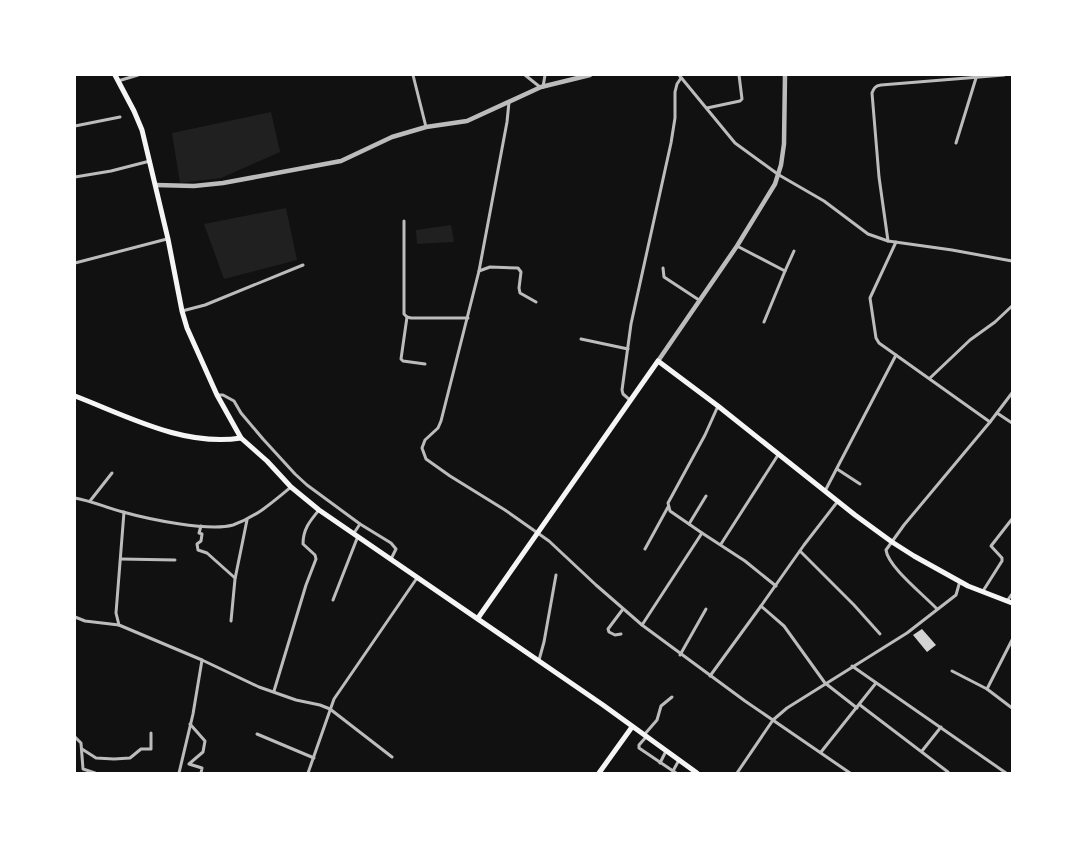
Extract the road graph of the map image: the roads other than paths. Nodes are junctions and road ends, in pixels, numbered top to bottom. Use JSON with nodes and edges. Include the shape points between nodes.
{"nodes":[{"id":1,"x":115,"y":75,"type":"edge"},
{"id":2,"x":138,"y":75,"type":"edge"},
{"id":3,"x":413,"y":75,"type":"edge"},
{"id":4,"x":525,"y":75,"type":"edge"},
{"id":5,"x":545,"y":75,"type":"edge"},
{"id":6,"x":590,"y":75,"type":"edge"},
{"id":7,"x":739,"y":75,"type":"edge"},
{"id":8,"x":785,"y":75,"type":"edge"},
{"id":9,"x":1004,"y":75,"type":"edge"},
{"id":10,"x":680,"y":76,"type":"edge"},
{"id":11,"x":976,"y":78,"type":"junction"},
{"id":12,"x":118,"y":81,"type":"junction"},
{"id":13,"x":542,"y":87,"type":"junction"},
{"id":14,"x":509,"y":102,"type":"junction"},
{"id":15,"x":707,"y":108,"type":"junction"},
{"id":16,"x":120,"y":117,"type":"dead end"},
{"id":17,"x":75,"y":126,"type":"edge"},
{"id":18,"x":426,"y":127,"type":"junction"},
{"id":19,"x":956,"y":143,"type":"dead end"},
{"id":20,"x":150,"y":161,"type":"junction"},
{"id":21,"x":779,"y":174,"type":"junction"},
{"id":22,"x":75,"y":177,"type":"edge"},
{"id":23,"x":156,"y":185,"type":"junction"},
{"id":24,"x":404,"y":221,"type":"dead end"},
{"id":25,"x":168,"y":238,"type":"junction"},
{"id":26,"x":888,"y":241,"type":"junction"},
{"id":27,"x":896,"y":242,"type":"junction"},
{"id":28,"x":737,"y":246,"type":"junction"},
{"id":29,"x":794,"y":251,"type":"dead end"},
{"id":30,"x":1012,"y":261,"type":"edge"},
{"id":31,"x":75,"y":263,"type":"edge"},
{"id":32,"x":303,"y":265,"type":"dead end"},
{"id":33,"x":662,"y":268,"type":"dead end"},
{"id":34,"x":479,"y":271,"type":"junction"},
{"id":35,"x":785,"y":271,"type":"junction"},
{"id":36,"x":699,"y":300,"type":"junction"},
{"id":37,"x":536,"y":302,"type":"dead end"},
{"id":38,"x":1012,"y":306,"type":"edge"},
{"id":39,"x":182,"y":311,"type":"junction"},
{"id":40,"x":407,"y":317,"type":"junction"},
{"id":41,"x":468,"y":318,"type":"junction"},
{"id":42,"x":764,"y":322,"type":"dead end"},
{"id":43,"x":581,"y":339,"type":"dead end"},
{"id":44,"x":628,"y":349,"type":"junction"},
{"id":45,"x":896,"y":355,"type":"junction"},
{"id":46,"x":658,"y":361,"type":"junction"},
{"id":47,"x":426,"y":364,"type":"dead end"},
{"id":48,"x":930,"y":378,"type":"junction"},
{"id":49,"x":1012,"y":393,"type":"edge"},
{"id":50,"x":217,"y":395,"type":"junction"},
{"id":51,"x":75,"y":396,"type":"edge"},
{"id":52,"x":630,"y":400,"type":"junction"},
{"id":53,"x":718,"y":406,"type":"junction"},
{"id":54,"x":997,"y":413,"type":"junction"},
{"id":55,"x":990,"y":422,"type":"junction"},
{"id":56,"x":1012,"y":423,"type":"edge"},
{"id":57,"x":241,"y":438,"type":"junction"},
{"id":58,"x":778,"y":454,"type":"junction"},
{"id":59,"x":837,"y":469,"type":"junction"},
{"id":60,"x":112,"y":473,"type":"dead end"},
{"id":61,"x":860,"y":484,"type":"dead end"},
{"id":62,"x":291,"y":487,"type":"junction"},
{"id":63,"x":825,"y":491,"type":"junction"},
{"id":64,"x":706,"y":496,"type":"dead end"},
{"id":65,"x":75,"y":498,"type":"edge"},
{"id":66,"x":90,"y":501,"type":"junction"},
{"id":67,"x":838,"y":501,"type":"junction"},
{"id":68,"x":668,"y":507,"type":"junction"},
{"id":69,"x":319,"y":510,"type":"junction"},
{"id":70,"x":124,"y":512,"type":"junction"},
{"id":71,"x":247,"y":519,"type":"junction"},
{"id":72,"x":1012,"y":519,"type":"edge"},
{"id":73,"x":360,"y":524,"type":"junction"},
{"id":74,"x":689,"y":524,"type":"junction"},
{"id":75,"x":201,"y":526,"type":"junction"},
{"id":76,"x":702,"y":533,"type":"junction"},
{"id":77,"x":356,"y":534,"type":"junction"},
{"id":78,"x":537,"y":534,"type":"junction"},
{"id":79,"x":892,"y":542,"type":"junction"},
{"id":80,"x":721,"y":544,"type":"junction"},
{"id":81,"x":645,"y":549,"type":"dead end"},
{"id":82,"x":800,"y":551,"type":"junction"},
{"id":83,"x":120,"y":559,"type":"junction"},
{"id":84,"x":391,"y":559,"type":"junction"},
{"id":85,"x":175,"y":560,"type":"dead end"},
{"id":86,"x":556,"y":574,"type":"dead end"},
{"id":87,"x":417,"y":578,"type":"junction"},
{"id":88,"x":235,"y":579,"type":"junction"},
{"id":89,"x":960,"y":581,"type":"junction"},
{"id":90,"x":776,"y":586,"type":"junction"},
{"id":91,"x":983,"y":591,"type":"junction"},
{"id":92,"x":1012,"y":594,"type":"edge"},
{"id":93,"x":333,"y":600,"type":"dead end"},
{"id":94,"x":1009,"y":602,"type":"edge"},
{"id":95,"x":762,"y":606,"type":"junction"},
{"id":96,"x":623,"y":609,"type":"junction"},
{"id":97,"x":706,"y":609,"type":"dead end"},
{"id":98,"x":937,"y":609,"type":"junction"},
{"id":99,"x":75,"y":617,"type":"edge"},
{"id":100,"x":478,"y":618,"type":"junction"},
{"id":101,"x":232,"y":621,"type":"dead end"},
{"id":102,"x":119,"y":625,"type":"junction"},
{"id":103,"x":642,"y":625,"type":"junction"},
{"id":104,"x":621,"y":634,"type":"dead end"},
{"id":105,"x":880,"y":634,"type":"dead end"},
{"id":106,"x":1012,"y":640,"type":"edge"},
{"id":107,"x":680,"y":654,"type":"junction"},
{"id":108,"x":202,"y":660,"type":"junction"},
{"id":109,"x":539,"y":660,"type":"junction"},
{"id":110,"x":852,"y":666,"type":"junction"},
{"id":111,"x":952,"y":671,"type":"dead end"},
{"id":112,"x":710,"y":676,"type":"junction"},
{"id":113,"x":825,"y":683,"type":"junction"},
{"id":114,"x":876,"y":683,"type":"junction"},
{"id":115,"x":986,"y":689,"type":"junction"},
{"id":116,"x":274,"y":691,"type":"junction"},
{"id":117,"x":672,"y":697,"type":"dead end"},
{"id":118,"x":858,"y":706,"type":"junction"},
{"id":119,"x":1012,"y":708,"type":"edge"},
{"id":120,"x":330,"y":709,"type":"junction"},
{"id":121,"x":774,"y":720,"type":"junction"},
{"id":122,"x":190,"y":724,"type":"junction"},
{"id":123,"x":632,"y":727,"type":"junction"},
{"id":124,"x":941,"y":727,"type":"junction"},
{"id":125,"x":151,"y":733,"type":"dead end"},
{"id":126,"x":257,"y":734,"type":"dead end"},
{"id":127,"x":645,"y":736,"type":"junction"},
{"id":128,"x":75,"y":737,"type":"edge"},
{"id":129,"x":82,"y":749,"type":"junction"},
{"id":130,"x":666,"y":751,"type":"junction"},
{"id":131,"x":922,"y":751,"type":"junction"},
{"id":132,"x":820,"y":752,"type":"junction"},
{"id":133,"x":392,"y":756,"type":"dead end"},
{"id":134,"x":314,"y":758,"type":"junction"},
{"id":135,"x":679,"y":760,"type":"junction"},
{"id":136,"x":660,"y":763,"type":"junction"},
{"id":137,"x":82,"y":771,"type":"edge"},
{"id":138,"x":674,"y":772,"type":"edge"},
{"id":139,"x":948,"y":772,"type":"edge"},
{"id":140,"x":95,"y":773,"type":"edge"},
{"id":141,"x":179,"y":773,"type":"edge"},
{"id":142,"x":201,"y":773,"type":"edge"},
{"id":143,"x":308,"y":773,"type":"edge"},
{"id":144,"x":599,"y":773,"type":"edge"},
{"id":145,"x":697,"y":773,"type":"edge"},
{"id":146,"x":737,"y":773,"type":"edge"},
{"id":147,"x":850,"y":773,"type":"edge"},
{"id":148,"x":1006,"y":773,"type":"edge"}],
"edges":[{"from":1,"to":12,"type":"main road"},
{"from":2,"to":12,"type":"street"},
{"from":3,"to":18,"type":"street"},
{"from":4,"to":13,"type":"street"},
{"from":5,"to":13,"type":"street"},
{"from":6,"to":13,"type":"street"},
{"from":7,"to":15,"type":"street","via":[[742,99]]},
{"from":8,"to":21,"type":"street","via":[[784,144]]},
{"from":9,"to":11,"type":"street"},
{"from":10,"to":15,"type":"street"},
{"from":10,"to":44,"type":"street","via":[[671,142]]},
{"from":11,"to":19,"type":"street"},
{"from":11,"to":26,"type":"street","via":[[881,85],[874,89],[879,177]]},
{"from":12,"to":20,"type":"main road","via":[[142,130]]},
{"from":13,"to":14,"type":"street"},
{"from":14,"to":18,"type":"street","via":[[467,121]]},
{"from":14,"to":34,"type":"street"},
{"from":15,"to":21,"type":"street","via":[[735,142]]},
{"from":16,"to":17,"type":"street"},
{"from":18,"to":23,"type":"street","via":[[392,137],[341,161],[223,183]]},
{"from":20,"to":22,"type":"street","via":[[111,172]]},
{"from":20,"to":23,"type":"main road"},
{"from":21,"to":26,"type":"street","via":[[824,201],[868,234]]},
{"from":21,"to":28,"type":"street","via":[[768,199]]},
{"from":23,"to":25,"type":"main road"},
{"from":24,"to":40,"type":"street","via":[[404,314]]},
{"from":25,"to":31,"type":"street"},
{"from":25,"to":39,"type":"main road"},
{"from":26,"to":27,"type":"street"},
{"from":27,"to":30,"type":"street"},
{"from":27,"to":45,"type":"street","via":[[870,304],[876,338]]},
{"from":28,"to":35,"type":"street"},
{"from":28,"to":36,"type":"street"},
{"from":29,"to":35,"type":"street"},
{"from":32,"to":39,"type":"street","via":[[205,305]]},
{"from":33,"to":36,"type":"street","via":[[664,277]]},
{"from":34,"to":37,"type":"street","via":[[490,267],[518,268],[521,272],[520,293]]},
{"from":34,"to":41,"type":"street"},
{"from":35,"to":42,"type":"street"},
{"from":36,"to":46,"type":"street"},
{"from":38,"to":48,"type":"street"},
{"from":39,"to":50,"type":"main road"},
{"from":40,"to":41,"type":"street"},
{"from":40,"to":47,"type":"street","via":[[401,359]]},
{"from":41,"to":78,"type":"street","via":[[441,421],[426,440],[423,454]]},
{"from":43,"to":44,"type":"street"},
{"from":44,"to":52,"type":"street","via":[[622,390]]},
{"from":45,"to":48,"type":"street"},
{"from":45,"to":59,"type":"street"},
{"from":46,"to":52,"type":"main road"},
{"from":46,"to":53,"type":"main road"},
{"from":48,"to":55,"type":"street"},
{"from":49,"to":54,"type":"street"},
{"from":50,"to":57,"type":"main road"},
{"from":50,"to":73,"type":"street","via":[[234,401],[295,474]]},
{"from":51,"to":57,"type":"main road","via":[[190,437]]},
{"from":52,"to":78,"type":"main road"},
{"from":53,"to":58,"type":"main road"},
{"from":53,"to":68,"type":"street"},
{"from":54,"to":55,"type":"street"},
{"from":54,"to":56,"type":"street"},
{"from":55,"to":79,"type":"street"},
{"from":57,"to":62,"type":"main road"},
{"from":58,"to":63,"type":"main road"},
{"from":58,"to":80,"type":"street"},
{"from":59,"to":61,"type":"street"},
{"from":59,"to":63,"type":"street"},
{"from":60,"to":66,"type":"street"},
{"from":62,"to":69,"type":"main road"},
{"from":62,"to":71,"type":"street"},
{"from":63,"to":67,"type":"main road"},
{"from":64,"to":74,"type":"street"},
{"from":65,"to":66,"type":"street"},
{"from":66,"to":70,"type":"street"},
{"from":67,"to":79,"type":"main road"},
{"from":67,"to":82,"type":"street"},
{"from":68,"to":74,"type":"street"},
{"from":68,"to":81,"type":"street"},
{"from":69,"to":77,"type":"main road"},
{"from":69,"to":116,"type":"street","via":[[304,531],[303,544],[316,559]]},
{"from":70,"to":75,"type":"street"},
{"from":70,"to":83,"type":"street"},
{"from":71,"to":75,"type":"street","via":[[218,527]]},
{"from":71,"to":88,"type":"street"},
{"from":72,"to":91,"type":"street","via":[[991,546],[1002,561]]},
{"from":73,"to":77,"type":"street"},
{"from":73,"to":84,"type":"street","via":[[396,549]]},
{"from":74,"to":76,"type":"street"},
{"from":75,"to":88,"type":"street","via":[[198,550],[207,553]]},
{"from":76,"to":80,"type":"street"},
{"from":76,"to":103,"type":"street"},
{"from":77,"to":84,"type":"main road"},
{"from":77,"to":93,"type":"street"},
{"from":78,"to":96,"type":"street","via":[[560,550]]},
{"from":78,"to":100,"type":"main road"},
{"from":79,"to":89,"type":"main road"},
{"from":79,"to":98,"type":"street","via":[[886,551],[890,561]]},
{"from":80,"to":90,"type":"street"},
{"from":82,"to":90,"type":"street"},
{"from":82,"to":105,"type":"street"},
{"from":83,"to":85,"type":"street"},
{"from":83,"to":102,"type":"street","via":[[116,613]]},
{"from":84,"to":87,"type":"main road"},
{"from":86,"to":109,"type":"street"},
{"from":87,"to":100,"type":"main road"},
{"from":87,"to":120,"type":"street"},
{"from":88,"to":101,"type":"street"},
{"from":89,"to":91,"type":"main road"},
{"from":89,"to":98,"type":"street","via":[[956,595]]},
{"from":90,"to":95,"type":"street"},
{"from":91,"to":94,"type":"main road"},
{"from":92,"to":94,"type":"street"},
{"from":95,"to":112,"type":"street"},
{"from":95,"to":113,"type":"street","via":[[784,626]]},
{"from":96,"to":103,"type":"street"},
{"from":96,"to":104,"type":"street","via":[[608,629],[615,636]]},
{"from":97,"to":107,"type":"street"},
{"from":98,"to":110,"type":"street","via":[[907,633]]},
{"from":99,"to":102,"type":"street"},
{"from":100,"to":109,"type":"main road"},
{"from":102,"to":108,"type":"street"},
{"from":103,"to":107,"type":"street"},
{"from":106,"to":115,"type":"street"},
{"from":107,"to":112,"type":"street"},
{"from":108,"to":116,"type":"street"},
{"from":108,"to":122,"type":"street"},
{"from":109,"to":123,"type":"main road"},
{"from":110,"to":113,"type":"street"},
{"from":110,"to":114,"type":"street"},
{"from":111,"to":115,"type":"street"},
{"from":112,"to":121,"type":"street"},
{"from":113,"to":118,"type":"street"},
{"from":113,"to":121,"type":"street"},
{"from":114,"to":118,"type":"street"},
{"from":114,"to":124,"type":"street"},
{"from":115,"to":119,"type":"street"},
{"from":116,"to":120,"type":"street"},
{"from":117,"to":127,"type":"street","via":[[661,706]]},
{"from":118,"to":131,"type":"street"},
{"from":118,"to":132,"type":"street"},
{"from":120,"to":133,"type":"street"},
{"from":120,"to":134,"type":"street"},
{"from":121,"to":132,"type":"street"},
{"from":121,"to":146,"type":"street"},
{"from":122,"to":141,"type":"street"},
{"from":122,"to":142,"type":"street","via":[[204,741],[203,752],[190,764],[202,768]]},
{"from":123,"to":127,"type":"main road"},
{"from":123,"to":144,"type":"main road"},
{"from":124,"to":131,"type":"street"},
{"from":124,"to":148,"type":"street"},
{"from":125,"to":129,"type":"street","via":[[150,748],[141,748],[130,758],[96,758]]},
{"from":126,"to":134,"type":"street"},
{"from":127,"to":130,"type":"main road"},
{"from":127,"to":136,"type":"street","via":[[640,748]]},
{"from":128,"to":129,"type":"street"},
{"from":129,"to":137,"type":"street"},
{"from":130,"to":135,"type":"main road"},
{"from":130,"to":136,"type":"street"},
{"from":131,"to":139,"type":"street"},
{"from":132,"to":147,"type":"street"},
{"from":134,"to":143,"type":"street"},
{"from":135,"to":138,"type":"street"},
{"from":135,"to":145,"type":"main road"},
{"from":136,"to":138,"type":"street"},
{"from":137,"to":140,"type":"street"}]}
